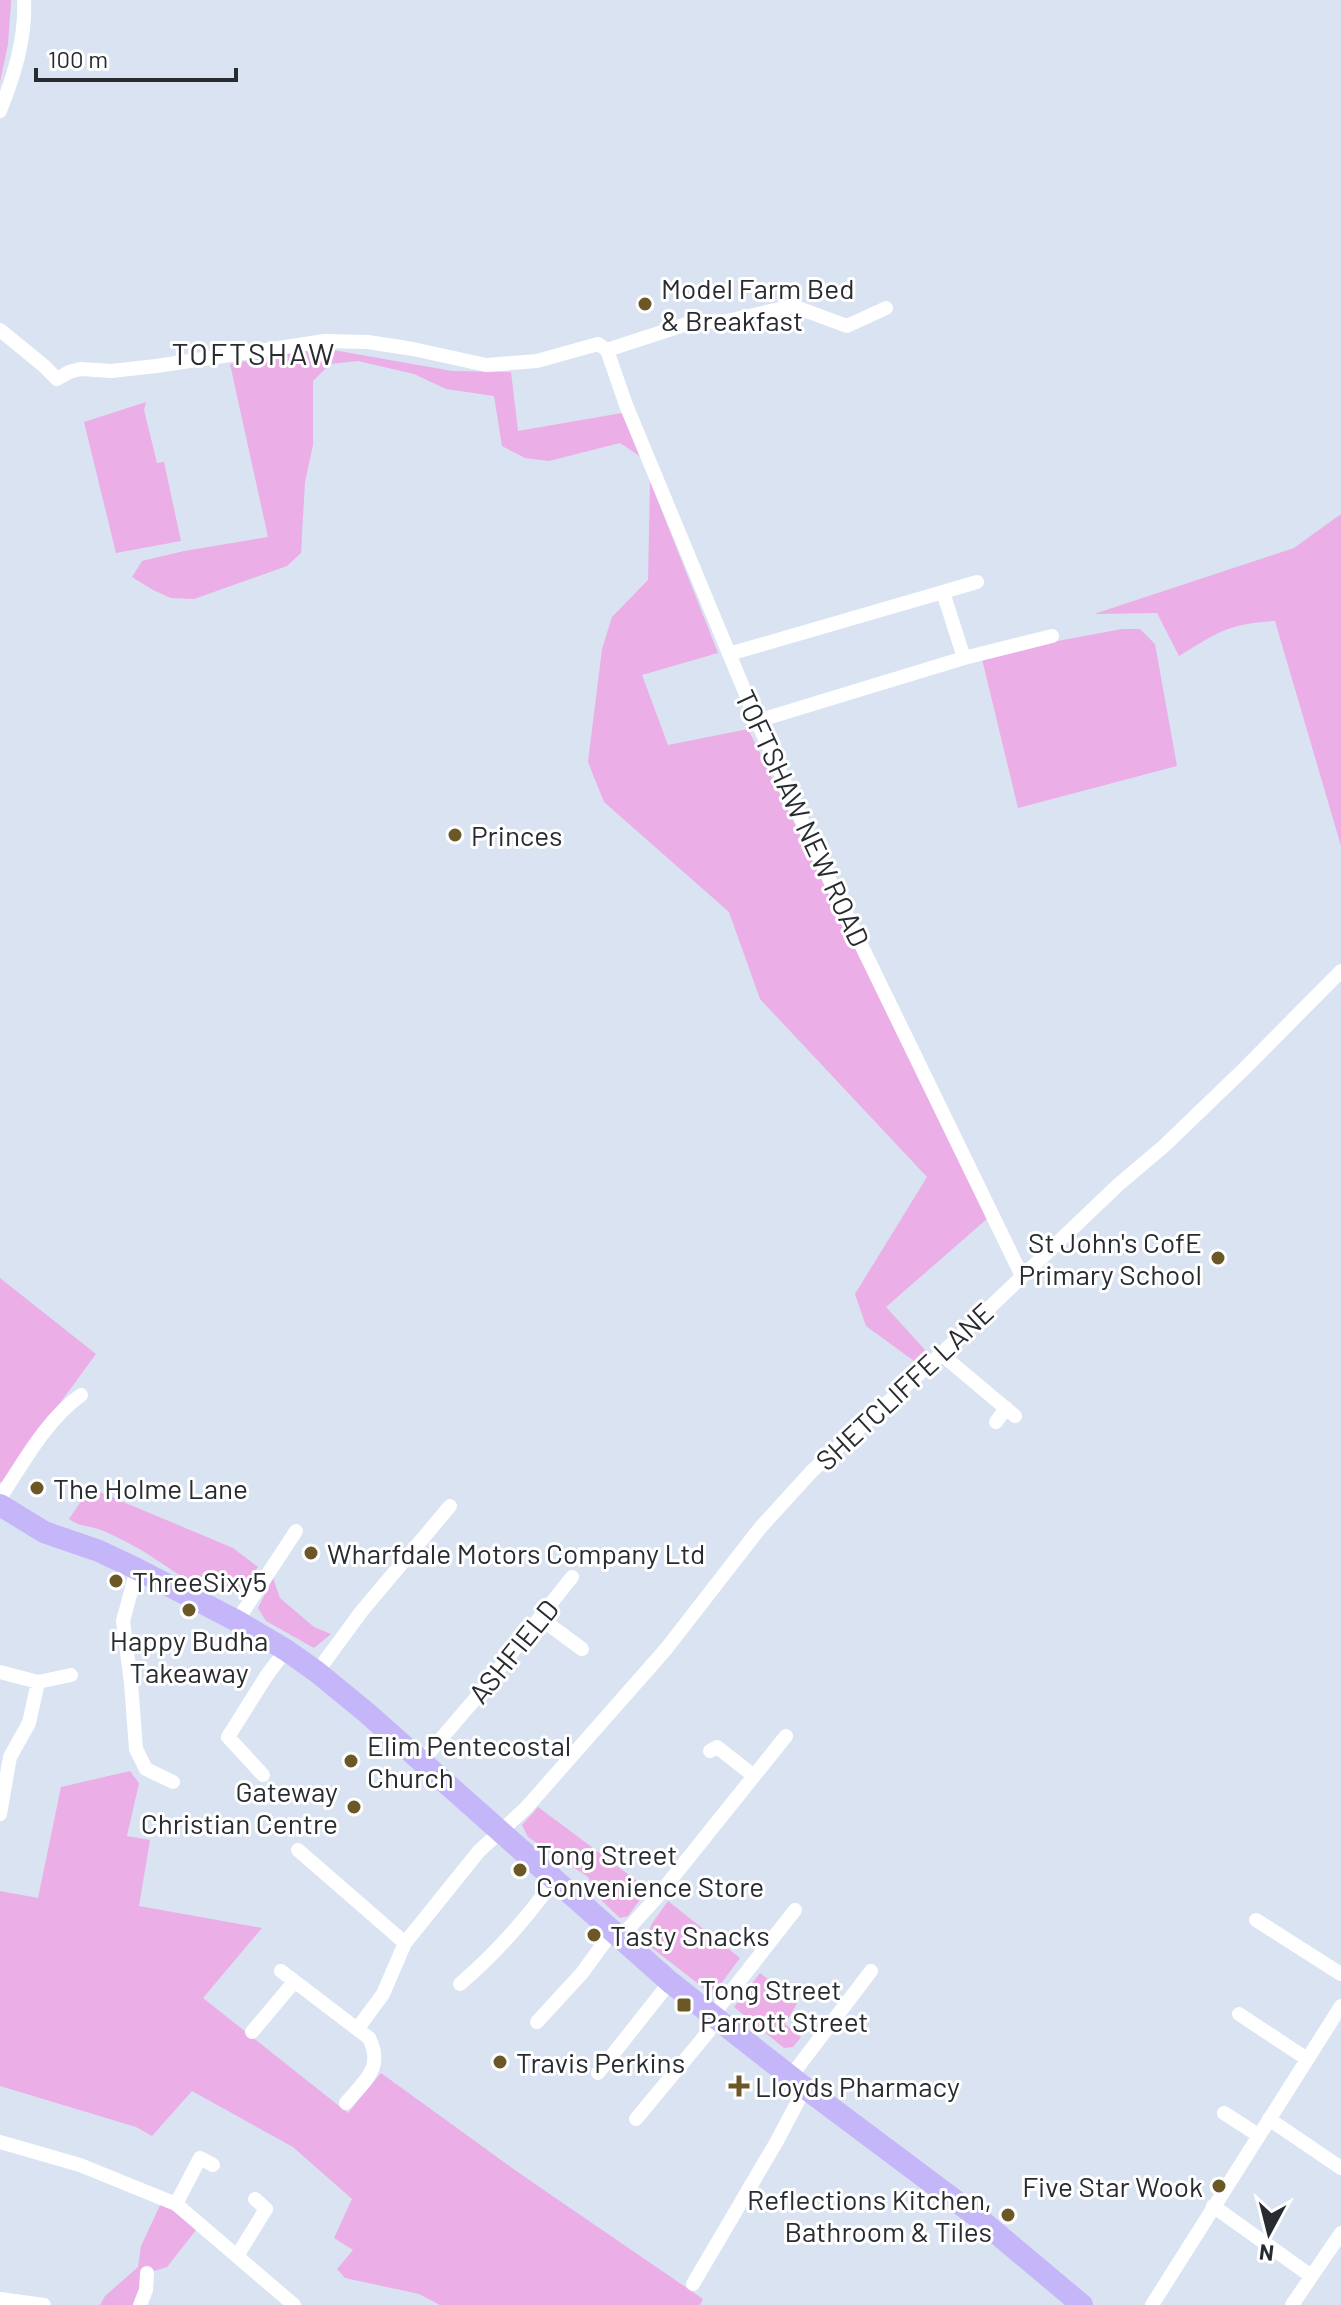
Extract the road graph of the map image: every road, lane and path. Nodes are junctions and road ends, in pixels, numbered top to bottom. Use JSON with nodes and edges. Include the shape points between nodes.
{"nodes":[{"id":1,"x":24,"y":0,"type":"edge"},
{"id":2,"x":0,"y":111,"type":"edge"},
{"id":3,"x":886,"y":308,"type":"dead end"},
{"id":4,"x":0,"y":330,"type":"edge"},
{"id":5,"x":607,"y":350,"type":"junction"},
{"id":6,"x":977,"y":582,"type":"dead end"},
{"id":7,"x":943,"y":592,"type":"junction"},
{"id":8,"x":1052,"y":636,"type":"dead end"},
{"id":9,"x":729,"y":654,"type":"junction"},
{"id":10,"x":964,"y":658,"type":"junction"},
{"id":11,"x":757,"y":721,"type":"junction"},
{"id":12,"x":1341,"y":971,"type":"edge"},
{"id":13,"x":1022,"y":1276,"type":"junction"},
{"id":14,"x":941,"y":1354,"type":"junction"},
{"id":15,"x":81,"y":1395,"type":"dead end"},
{"id":16,"x":996,"y":1422,"type":"dead end"},
{"id":17,"x":0,"y":1498,"type":"edge"},
{"id":18,"x":0,"y":1505,"type":"edge"},
{"id":19,"x":450,"y":1506,"type":"dead end"},
{"id":20,"x":296,"y":1531,"type":"dead end"},
{"id":21,"x":137,"y":1569,"type":"junction"},
{"id":22,"x":572,"y":1577,"type":"dead end"},
{"id":23,"x":540,"y":1618,"type":"junction"},
{"id":24,"x":237,"y":1621,"type":"junction"},
{"id":25,"x":582,"y":1649,"type":"dead end"},
{"id":26,"x":286,"y":1650,"type":"junction"},
{"id":27,"x":0,"y":1672,"type":"edge"},
{"id":28,"x":317,"y":1672,"type":"junction"},
{"id":29,"x":71,"y":1675,"type":"dead end"},
{"id":30,"x":38,"y":1682,"type":"junction"},
{"id":31,"x":786,"y":1736,"type":"dead end"},
{"id":32,"x":710,"y":1751,"type":"dead end"},
{"id":33,"x":422,"y":1761,"type":"junction"},
{"id":34,"x":263,"y":1775,"type":"dead end"},
{"id":35,"x":754,"y":1776,"type":"junction"},
{"id":36,"x":173,"y":1782,"type":"dead end"},
{"id":37,"x":0,"y":1814,"type":"edge"},
{"id":38,"x":499,"y":1832,"type":"junction"},
{"id":39,"x":298,"y":1850,"type":"dead end"},
{"id":40,"x":554,"y":1880,"type":"junction"},
{"id":41,"x":795,"y":1910,"type":"dead end"},
{"id":42,"x":1256,"y":1920,"type":"dead end"},
{"id":43,"x":616,"y":1936,"type":"junction"},
{"id":44,"x":405,"y":1943,"type":"junction"},
{"id":45,"x":281,"y":1971,"type":"dead end"},
{"id":46,"x":871,"y":1971,"type":"dead end"},
{"id":47,"x":1341,"y":1974,"type":"edge"},
{"id":48,"x":294,"y":1982,"type":"junction"},
{"id":49,"x":670,"y":1982,"type":"junction"},
{"id":50,"x":460,"y":1984,"type":"dead end"},
{"id":51,"x":1341,"y":2006,"type":"edge"},
{"id":52,"x":1239,"y":2014,"type":"dead end"},
{"id":53,"x":712,"y":2016,"type":"junction"},
{"id":54,"x":537,"y":2022,"type":"dead end"},
{"id":55,"x":358,"y":2028,"type":"junction"},
{"id":56,"x":252,"y":2032,"type":"dead end"},
{"id":57,"x":1307,"y":2059,"type":"junction"},
{"id":58,"x":598,"y":2073,"type":"dead end"},
{"id":59,"x":798,"y":2082,"type":"junction"},
{"id":60,"x":346,"y":2103,"type":"dead end"},
{"id":61,"x":1224,"y":2113,"type":"dead end"},
{"id":62,"x":636,"y":2119,"type":"dead end"},
{"id":63,"x":1269,"y":2119,"type":"junction"},
{"id":64,"x":1258,"y":2135,"type":"junction"},
{"id":65,"x":0,"y":2142,"type":"edge"},
{"id":66,"x":213,"y":2165,"type":"dead end"},
{"id":67,"x":1341,"y":2168,"type":"edge"},
{"id":68,"x":255,"y":2199,"type":"dead end"},
{"id":69,"x":176,"y":2204,"type":"junction"},
{"id":70,"x":1213,"y":2206,"type":"junction"},
{"id":71,"x":1341,"y":2233,"type":"edge"},
{"id":72,"x":237,"y":2256,"type":"junction"},
{"id":73,"x":147,"y":2273,"type":"dead end"},
{"id":74,"x":1311,"y":2276,"type":"junction"},
{"id":75,"x":693,"y":2284,"type":"dead end"},
{"id":76,"x":0,"y":2299,"type":"edge"},
{"id":77,"x":44,"y":2305,"type":"edge"},
{"id":78,"x":140,"y":2305,"type":"edge"},
{"id":79,"x":294,"y":2305,"type":"edge"},
{"id":80,"x":1082,"y":2305,"type":"edge"},
{"id":81,"x":1152,"y":2305,"type":"edge"},
{"id":82,"x":1292,"y":2305,"type":"edge"}],
"edges":[{"from":1,"to":2,"type":"street","via":[[18,57]]},
{"from":3,"to":5,"type":"street","via":[[847,326],[793,306],[727,321],[693,322]]},
{"from":4,"to":5,"type":"street","via":[[57,379],[80,369],[156,366],[325,341],[368,342],[486,365],[537,361],[598,344]]},
{"from":5,"to":9,"type":"street","name":"TOFTSHAW NEW ROAD"},
{"from":6,"to":7,"type":"street"},
{"from":7,"to":9,"type":"street"},
{"from":7,"to":10,"type":"street"},
{"from":8,"to":10,"type":"street"},
{"from":9,"to":11,"type":"street","name":"TOFTSHAW NEW ROAD"},
{"from":10,"to":11,"type":"street"},
{"from":11,"to":13,"type":"street","name":"TOFTSHAW NEW ROAD"},
{"from":12,"to":13,"type":"street","name":"SHETCLIFFE LANE","via":[[1164,1146]]},
{"from":13,"to":14,"type":"street","name":"SHETCLIFFE LANE"},
{"from":14,"to":16,"type":"street","via":[[1010,1412]]},
{"from":14,"to":38,"type":"street","name":"SHETCLIFFE LANE","via":[[770,1517],[666,1649]]},
{"from":15,"to":17,"type":"street","via":[[66,1406]]},
{"from":18,"to":21,"type":"highway","via":[[44,1532]]},
{"from":19,"to":28,"type":"street"},
{"from":20,"to":24,"type":"street"},
{"from":21,"to":24,"type":"highway"},
{"from":21,"to":36,"type":"street","via":[[123,1621],[136,1749],[146,1769]]},
{"from":22,"to":23,"type":"street","name":"ASHFIELD"},
{"from":23,"to":25,"type":"street"},
{"from":23,"to":33,"type":"street","name":"ASHFIELD"},
{"from":24,"to":26,"type":"highway"},
{"from":26,"to":28,"type":"highway"},
{"from":26,"to":34,"type":"street","via":[[228,1737]]},
{"from":27,"to":30,"type":"street"},
{"from":28,"to":33,"type":"highway"},
{"from":29,"to":30,"type":"street"},
{"from":30,"to":37,"type":"street","via":[[29,1723],[10,1757]]},
{"from":31,"to":35,"type":"street"},
{"from":32,"to":35,"type":"street","via":[[717,1747]]},
{"from":33,"to":38,"type":"highway"},
{"from":35,"to":43,"type":"street","via":[[657,1897]]},
{"from":38,"to":40,"type":"highway"},
{"from":38,"to":44,"type":"street","name":"SHETCLIFFE LANE"},
{"from":39,"to":44,"type":"street"},
{"from":40,"to":43,"type":"highway"},
{"from":40,"to":50,"type":"street"},
{"from":41,"to":53,"type":"street"},
{"from":42,"to":47,"type":"street"},
{"from":43,"to":49,"type":"highway"},
{"from":43,"to":54,"type":"street"},
{"from":44,"to":55,"type":"street","name":"SHETCLIFFE LANE","via":[[383,1994]]},
{"from":45,"to":48,"type":"street"},
{"from":46,"to":59,"type":"street"},
{"from":48,"to":55,"type":"street"},
{"from":48,"to":56,"type":"street"},
{"from":49,"to":53,"type":"highway"},
{"from":49,"to":58,"type":"street"},
{"from":51,"to":57,"type":"street"},
{"from":52,"to":57,"type":"street"},
{"from":53,"to":59,"type":"highway"},
{"from":53,"to":62,"type":"street","via":[[709,2031]]},
{"from":55,"to":60,"type":"street","via":[[376,2051],[373,2069]]},
{"from":57,"to":63,"type":"street"},
{"from":59,"to":75,"type":"street","via":[[777,2141]]},
{"from":59,"to":80,"type":"highway","via":[[976,2216]]},
{"from":61,"to":64,"type":"street"},
{"from":63,"to":64,"type":"street"},
{"from":63,"to":67,"type":"street"},
{"from":64,"to":70,"type":"street"},
{"from":65,"to":69,"type":"street","via":[[80,2165]]},
{"from":66,"to":69,"type":"street","via":[[200,2158]]},
{"from":68,"to":72,"type":"street","via":[[266,2209]]},
{"from":69,"to":72,"type":"street"},
{"from":70,"to":74,"type":"street"},
{"from":70,"to":81,"type":"street"},
{"from":71,"to":74,"type":"street"},
{"from":72,"to":79,"type":"street"},
{"from":73,"to":78,"type":"street"},
{"from":74,"to":82,"type":"street"},
{"from":76,"to":77,"type":"street"}]}
